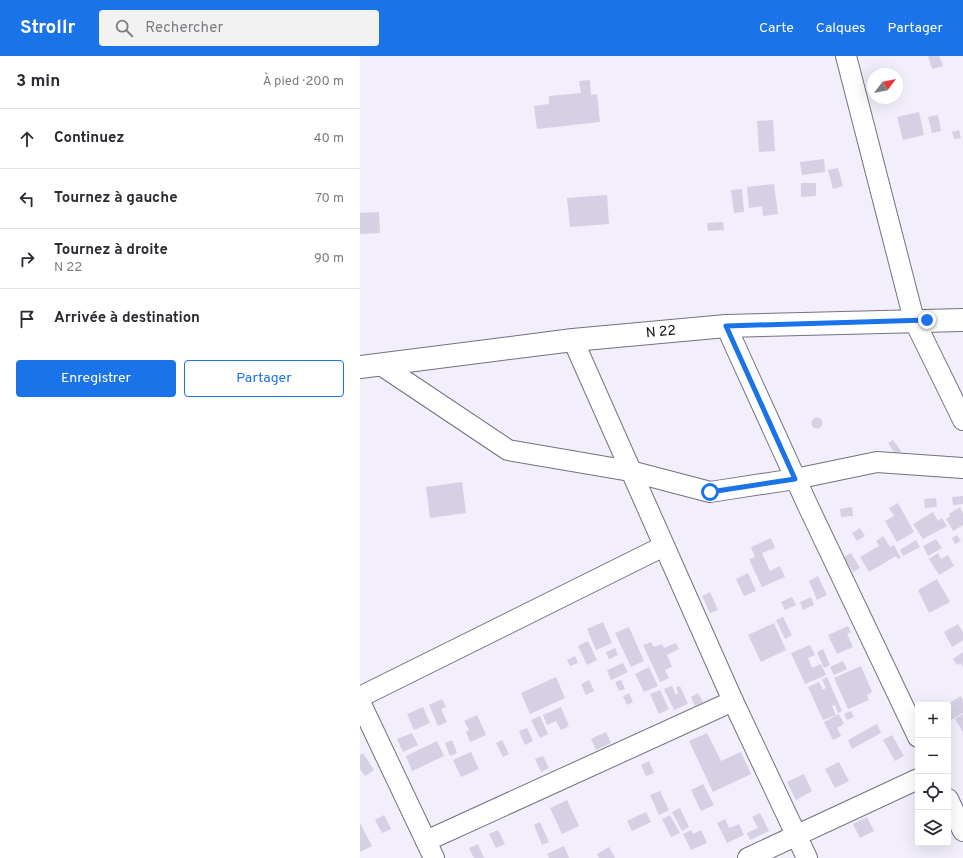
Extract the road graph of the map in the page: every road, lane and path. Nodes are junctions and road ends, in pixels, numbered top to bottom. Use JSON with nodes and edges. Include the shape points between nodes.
{"nodes":[{"id":1,"x":846,"y":56,"type":"edge"},
{"id":2,"x":914,"y":320,"type":"junction"},
{"id":3,"x":963,"y":320,"type":"edge"},
{"id":4,"x":726,"y":326,"type":"junction"},
{"id":5,"x":573,"y":340,"type":"junction"},
{"id":6,"x":370,"y":366,"type":"edge"},
{"id":7,"x":963,"y":420,"type":"edge"},
{"id":8,"x":963,"y":468,"type":"edge"},
{"id":9,"x":630,"y":471,"type":"junction"},
{"id":10,"x":795,"y":479,"type":"junction"},
{"id":11,"x":664,"y":546,"type":"junction"},
{"id":12,"x":360,"y":697,"type":"edge"},
{"id":13,"x":733,"y":701,"type":"junction"},
{"id":14,"x":360,"y":702,"type":"edge"},
{"id":15,"x":915,"y":731,"type":"edge"},
{"id":16,"x":915,"y":780,"type":"edge"},
{"id":17,"x":951,"y":805,"type":"edge"},
{"id":18,"x":963,"y":831,"type":"edge"},
{"id":19,"x":797,"y":835,"type":"junction"},
{"id":20,"x":430,"y":849,"type":"edge"},
{"id":21,"x":748,"y":858,"type":"edge"},
{"id":22,"x":807,"y":858,"type":"edge"}],
"edges":[{"from":1,"to":2,"type":"street"},
{"from":2,"to":3,"type":"main road","name":"N 22","number":"N 22"},
{"from":2,"to":4,"type":"main road","name":"N 22","number":"N 22"},
{"from":2,"to":7,"type":"street"},
{"from":4,"to":5,"type":"main road","name":"N 22","number":"N 22"},
{"from":4,"to":10,"type":"street"},
{"from":5,"to":6,"type":"main road","name":"N 22","number":"N 22"},
{"from":5,"to":9,"type":"street"},
{"from":6,"to":9,"type":"street","via":[[508,450]]},
{"from":8,"to":10,"type":"street","via":[[877,462]]},
{"from":9,"to":10,"type":"street","via":[[710,492]]},
{"from":9,"to":11,"type":"street"},
{"from":10,"to":15,"type":"street"},
{"from":11,"to":12,"type":"street"},
{"from":11,"to":13,"type":"street"},
{"from":13,"to":19,"type":"street"},
{"from":13,"to":20,"type":"street"},
{"from":14,"to":20,"type":"street"},
{"from":16,"to":19,"type":"street"},
{"from":17,"to":18,"type":"street"},
{"from":19,"to":21,"type":"street"},
{"from":19,"to":22,"type":"street"}]}
